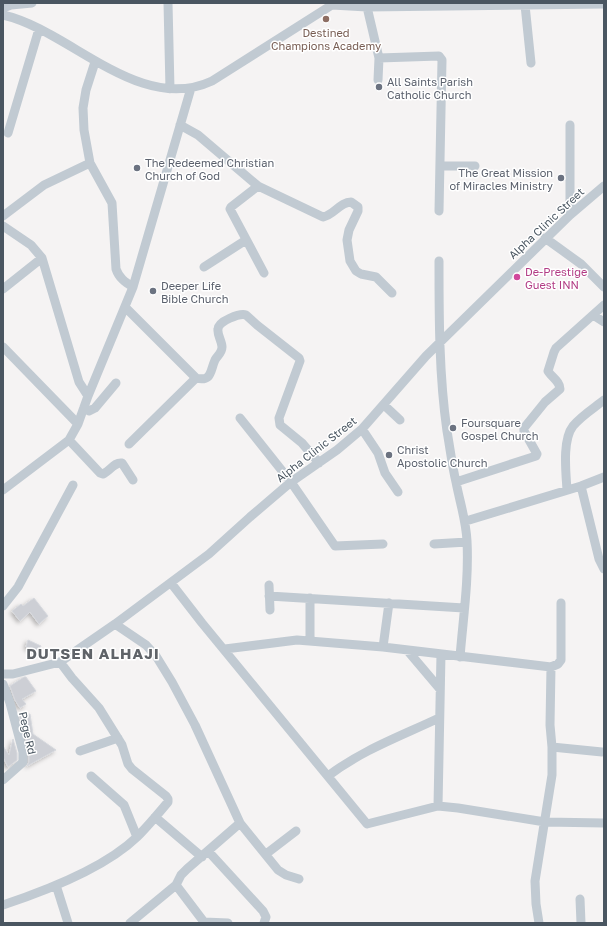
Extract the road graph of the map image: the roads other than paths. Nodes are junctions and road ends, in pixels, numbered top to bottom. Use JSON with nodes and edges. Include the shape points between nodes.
{"nodes":[{"id":1,"x":32,"y":3,"type":"edge"},
{"id":2,"x":168,"y":3,"type":"edge"},
{"id":3,"x":334,"y":4,"type":"edge"},
{"id":4,"x":603,"y":4,"type":"edge"},
{"id":5,"x":525,"y":6,"type":"junction"},
{"id":6,"x":367,"y":7,"type":"junction"},
{"id":7,"x":3,"y":8,"type":"edge"},
{"id":8,"x":3,"y":15,"type":"edge"},
{"id":9,"x":39,"y":29,"type":"junction"},
{"id":10,"x":379,"y":58,"type":"junction"},
{"id":11,"x":95,"y":62,"type":"junction"},
{"id":12,"x":531,"y":63,"type":"dead end"},
{"id":13,"x":378,"y":80,"type":"dead end"},
{"id":14,"x":191,"y":88,"type":"junction"},
{"id":15,"x":170,"y":89,"type":"junction"},
{"id":16,"x":570,"y":124,"type":"dead end"},
{"id":17,"x":180,"y":125,"type":"junction"},
{"id":18,"x":8,"y":133,"type":"dead end"},
{"id":19,"x":90,"y":164,"type":"junction"},
{"id":20,"x":440,"y":166,"type":"junction"},
{"id":21,"x":475,"y":166,"type":"dead end"},
{"id":22,"x":258,"y":186,"type":"junction"},
{"id":23,"x":604,"y":186,"type":"edge"},
{"id":24,"x":439,"y":211,"type":"dead end"},
{"id":25,"x":570,"y":215,"type":"junction"},
{"id":26,"x":3,"y":216,"type":"edge"},
{"id":27,"x":3,"y":226,"type":"edge"},
{"id":28,"x":545,"y":238,"type":"junction"},
{"id":29,"x":246,"y":240,"type":"junction"},
{"id":30,"x":42,"y":258,"type":"junction"},
{"id":31,"x":439,"y":261,"type":"dead end"},
{"id":32,"x":204,"y":267,"type":"dead end"},
{"id":33,"x":264,"y":273,"type":"dead end"},
{"id":34,"x":133,"y":287,"type":"junction"},
{"id":35,"x":604,"y":287,"type":"edge"},
{"id":36,"x":3,"y":289,"type":"edge"},
{"id":37,"x":392,"y":293,"type":"dead end"},
{"id":38,"x":604,"y":305,"type":"edge"},
{"id":39,"x":125,"y":308,"type":"junction"},
{"id":40,"x":594,"y":314,"type":"junction"},
{"id":41,"x":604,"y":322,"type":"edge"},
{"id":42,"x":439,"y":345,"type":"junction"},
{"id":43,"x":3,"y":348,"type":"edge"},
{"id":44,"x":196,"y":378,"type":"junction"},
{"id":45,"x":116,"y":383,"type":"dead end"},
{"id":46,"x":88,"y":396,"type":"junction"},
{"id":47,"x":604,"y":400,"type":"edge"},
{"id":48,"x":384,"y":405,"type":"junction"},
{"id":49,"x":84,"y":407,"type":"junction"},
{"id":50,"x":240,"y":418,"type":"dead end"},
{"id":51,"x":400,"y":420,"type":"dead end"},
{"id":52,"x":78,"y":424,"type":"junction"},
{"id":53,"x":362,"y":429,"type":"junction"},
{"id":54,"x":69,"y":440,"type":"junction"},
{"id":55,"x":129,"y":444,"type":"dead end"},
{"id":56,"x":319,"y":463,"type":"junction"},
{"id":57,"x":604,"y":477,"type":"edge"},
{"id":58,"x":133,"y":480,"type":"dead end"},
{"id":59,"x":291,"y":482,"type":"junction"},
{"id":60,"x":456,"y":482,"type":"junction"},
{"id":61,"x":73,"y":485,"type":"dead end"},
{"id":62,"x":581,"y":486,"type":"junction"},
{"id":63,"x":3,"y":490,"type":"edge"},
{"id":64,"x":567,"y":490,"type":"junction"},
{"id":65,"x":398,"y":492,"type":"dead end"},
{"id":66,"x":466,"y":521,"type":"junction"},
{"id":67,"x":467,"y":542,"type":"junction"},
{"id":68,"x":383,"y":544,"type":"dead end"},
{"id":69,"x":434,"y":544,"type":"dead end"},
{"id":70,"x":604,"y":569,"type":"edge"},
{"id":71,"x":171,"y":583,"type":"junction"},
{"id":72,"x":270,"y":585,"type":"dead end"},
{"id":73,"x":269,"y":596,"type":"junction"},
{"id":74,"x":310,"y":598,"type":"junction"},
{"id":75,"x":389,"y":603,"type":"junction"},
{"id":76,"x":561,"y":603,"type":"dead end"},
{"id":77,"x":3,"y":606,"type":"edge"},
{"id":78,"x":464,"y":608,"type":"junction"},
{"id":79,"x":270,"y":610,"type":"dead end"},
{"id":80,"x":115,"y":624,"type":"junction"},
{"id":81,"x":310,"y":640,"type":"junction"},
{"id":82,"x":383,"y":647,"type":"junction"},
{"id":83,"x":225,"y":649,"type":"junction"},
{"id":84,"x":407,"y":650,"type":"junction"},
{"id":85,"x":441,"y":654,"type":"junction"},
{"id":86,"x":460,"y":657,"type":"junction"},
{"id":87,"x":60,"y":662,"type":"junction"},
{"id":88,"x":551,"y":667,"type":"junction"},
{"id":89,"x":3,"y":674,"type":"edge"},
{"id":90,"x":3,"y":684,"type":"edge"},
{"id":91,"x":440,"y":689,"type":"junction"},
{"id":92,"x":440,"y":718,"type":"junction"},
{"id":93,"x":118,"y":738,"type":"junction"},
{"id":94,"x":552,"y":748,"type":"junction"},
{"id":95,"x":80,"y":751,"type":"dead end"},
{"id":96,"x":602,"y":752,"type":"dead end"},
{"id":97,"x":91,"y":776,"type":"dead end"},
{"id":98,"x":328,"y":776,"type":"junction"},
{"id":99,"x":3,"y":780,"type":"edge"},
{"id":100,"x":438,"y":806,"type":"junction"},
{"id":101,"x":155,"y":817,"type":"junction"},
{"id":102,"x":545,"y":822,"type":"junction"},
{"id":103,"x":240,"y":823,"type":"junction"},
{"id":104,"x":604,"y":823,"type":"edge"},
{"id":105,"x":296,"y":831,"type":"dead end"},
{"id":106,"x":137,"y":837,"type":"junction"},
{"id":107,"x":205,"y":854,"type":"junction"},
{"id":108,"x":266,"y":854,"type":"junction"},
{"id":109,"x":299,"y":879,"type":"dead end"},
{"id":110,"x":56,"y":884,"type":"junction"},
{"id":111,"x":176,"y":885,"type":"junction"},
{"id":112,"x":580,"y":899,"type":"dead end"},
{"id":113,"x":3,"y":904,"type":"edge"},
{"id":114,"x":204,"y":922,"type":"edge"},
{"id":115,"x":68,"y":923,"type":"edge"},
{"id":116,"x":130,"y":923,"type":"edge"},
{"id":117,"x":228,"y":923,"type":"edge"},
{"id":118,"x":264,"y":923,"type":"edge"},
{"id":119,"x":539,"y":923,"type":"edge"},
{"id":120,"x":581,"y":923,"type":"edge"}],
"edges":[{"from":1,"to":7,"type":"street"},
{"from":2,"to":15,"type":"street"},
{"from":3,"to":6,"type":"street"},
{"from":3,"to":14,"type":"street","via":[[212,81]]},
{"from":4,"to":5,"type":"street"},
{"from":5,"to":6,"type":"street"},
{"from":5,"to":12,"type":"street"},
{"from":6,"to":10,"type":"street"},
{"from":8,"to":9,"type":"street"},
{"from":9,"to":11,"type":"street"},
{"from":9,"to":18,"type":"street"},
{"from":10,"to":13,"type":"street"},
{"from":10,"to":20,"type":"street","via":[[441,57]]},
{"from":11,"to":15,"type":"street","via":[[137,81]]},
{"from":11,"to":19,"type":"street","via":[[83,108]]},
{"from":14,"to":15,"type":"street"},
{"from":14,"to":17,"type":"street"},
{"from":16,"to":25,"type":"street"},
{"from":17,"to":22,"type":"street","via":[[198,135]]},
{"from":17,"to":34,"type":"street"},
{"from":19,"to":26,"type":"street","via":[[44,185]]},
{"from":19,"to":34,"type":"street","via":[[112,203],[116,269],[125,282]]},
{"from":20,"to":21,"type":"street"},
{"from":20,"to":24,"type":"street"},
{"from":22,"to":29,"type":"street","via":[[230,209]]},
{"from":22,"to":37,"type":"street","via":[[323,217],[351,202],[358,211],[347,240],[350,262],[356,271],[376,277]]},
{"from":23,"to":25,"type":"street","name":"Alpha Clinic Street"},
{"from":25,"to":28,"type":"street","name":"Alpha Clinic Street"},
{"from":27,"to":30,"type":"street","via":[[31,244]]},
{"from":28,"to":35,"type":"street","via":[[581,264]]},
{"from":28,"to":42,"type":"street","name":"Alpha Clinic Street"},
{"from":29,"to":32,"type":"street"},
{"from":29,"to":33,"type":"street"},
{"from":30,"to":36,"type":"street"},
{"from":30,"to":46,"type":"street","via":[[79,382]]},
{"from":31,"to":42,"type":"street"},
{"from":34,"to":39,"type":"street"},
{"from":38,"to":40,"type":"street"},
{"from":39,"to":44,"type":"street"},
{"from":39,"to":46,"type":"street"},
{"from":40,"to":41,"type":"street"},
{"from":40,"to":60,"type":"street","via":[[554,352],[548,371],[560,384],[560,389],[545,402],[524,428],[536,456]]},
{"from":42,"to":48,"type":"street","name":"Alpha Clinic Street","via":[[426,356]]},
{"from":42,"to":60,"type":"street","via":[[447,430]]},
{"from":43,"to":52,"type":"street"},
{"from":44,"to":55,"type":"street"},
{"from":44,"to":56,"type":"street","via":[[210,376],[214,361],[221,351],[218,326],[239,314],[246,315],[299,358],[279,422]]},
{"from":45,"to":49,"type":"street","via":[[95,408],[89,411]]},
{"from":46,"to":49,"type":"street"},
{"from":47,"to":64,"type":"street","via":[[573,426],[569,435],[565,454]]},
{"from":48,"to":51,"type":"street"},
{"from":48,"to":53,"type":"street","name":"Alpha Clinic Street"},
{"from":49,"to":52,"type":"street"},
{"from":50,"to":59,"type":"street"},
{"from":52,"to":54,"type":"street"},
{"from":53,"to":56,"type":"street","name":"Alpha Clinic Street"},
{"from":53,"to":65,"type":"street"},
{"from":54,"to":58,"type":"street","via":[[100,473],[107,472],[119,462]]},
{"from":54,"to":63,"type":"street"},
{"from":56,"to":59,"type":"street","name":"Alpha Clinic Street"},
{"from":57,"to":62,"type":"street"},
{"from":59,"to":68,"type":"street","via":[[335,546]]},
{"from":59,"to":71,"type":"street","name":"Alpha Clinic Street","via":[[209,554]]},
{"from":60,"to":66,"type":"street"},
{"from":61,"to":77,"type":"street","via":[[18,587]]},
{"from":62,"to":64,"type":"street"},
{"from":62,"to":70,"type":"street","via":[[599,559]]},
{"from":64,"to":66,"type":"street"},
{"from":66,"to":67,"type":"street"},
{"from":67,"to":69,"type":"street"},
{"from":67,"to":78,"type":"street"},
{"from":71,"to":80,"type":"street","name":"Alpha Clinic Street"},
{"from":71,"to":83,"type":"street"},
{"from":72,"to":73,"type":"street"},
{"from":73,"to":74,"type":"street"},
{"from":73,"to":79,"type":"street"},
{"from":74,"to":75,"type":"street"},
{"from":74,"to":81,"type":"street"},
{"from":75,"to":78,"type":"street"},
{"from":75,"to":82,"type":"street"},
{"from":76,"to":88,"type":"street","via":[[561,660]]},
{"from":78,"to":86,"type":"street"},
{"from":80,"to":87,"type":"street","name":"Alpha Clinic Street"},
{"from":80,"to":103,"type":"street","via":[[150,649],[164,669],[195,725]]},
{"from":81,"to":82,"type":"street"},
{"from":81,"to":83,"type":"street"},
{"from":82,"to":84,"type":"street"},
{"from":83,"to":98,"type":"street"},
{"from":84,"to":85,"type":"street"},
{"from":84,"to":91,"type":"street"},
{"from":85,"to":86,"type":"street"},
{"from":85,"to":91,"type":"street"},
{"from":86,"to":88,"type":"street"},
{"from":87,"to":89,"type":"street","name":"Alpha Clinic Street","via":[[13,674]]},
{"from":87,"to":93,"type":"street","via":[[96,703]]},
{"from":88,"to":94,"type":"street"},
{"from":90,"to":99,"type":"street","name":"Pege Rd","via":[[23,759]]},
{"from":91,"to":92,"type":"street"},
{"from":92,"to":98,"type":"street","via":[[366,751]]},
{"from":92,"to":100,"type":"street"},
{"from":93,"to":95,"type":"street"},
{"from":93,"to":101,"type":"street","via":[[132,769],[168,799]]},
{"from":94,"to":96,"type":"street"},
{"from":94,"to":102,"type":"street","via":[[552,775]]},
{"from":97,"to":106,"type":"street","via":[[124,805]]},
{"from":98,"to":100,"type":"street","via":[[368,824]]},
{"from":100,"to":102,"type":"street"},
{"from":101,"to":106,"type":"street"},
{"from":101,"to":107,"type":"street"},
{"from":102,"to":104,"type":"street"},
{"from":102,"to":119,"type":"street","via":[[536,881]]},
{"from":103,"to":107,"type":"street"},
{"from":103,"to":108,"type":"street"},
{"from":105,"to":108,"type":"street"},
{"from":106,"to":110,"type":"street","via":[[92,868]]},
{"from":107,"to":111,"type":"street","via":[[181,875]]},
{"from":107,"to":118,"type":"street","via":[[264,911]]},
{"from":108,"to":109,"type":"street","via":[[282,873]]},
{"from":110,"to":113,"type":"street","via":[[30,896]]},
{"from":110,"to":115,"type":"street"},
{"from":111,"to":114,"type":"street"},
{"from":111,"to":116,"type":"street"},
{"from":112,"to":120,"type":"street"},
{"from":114,"to":117,"type":"street"}]}
